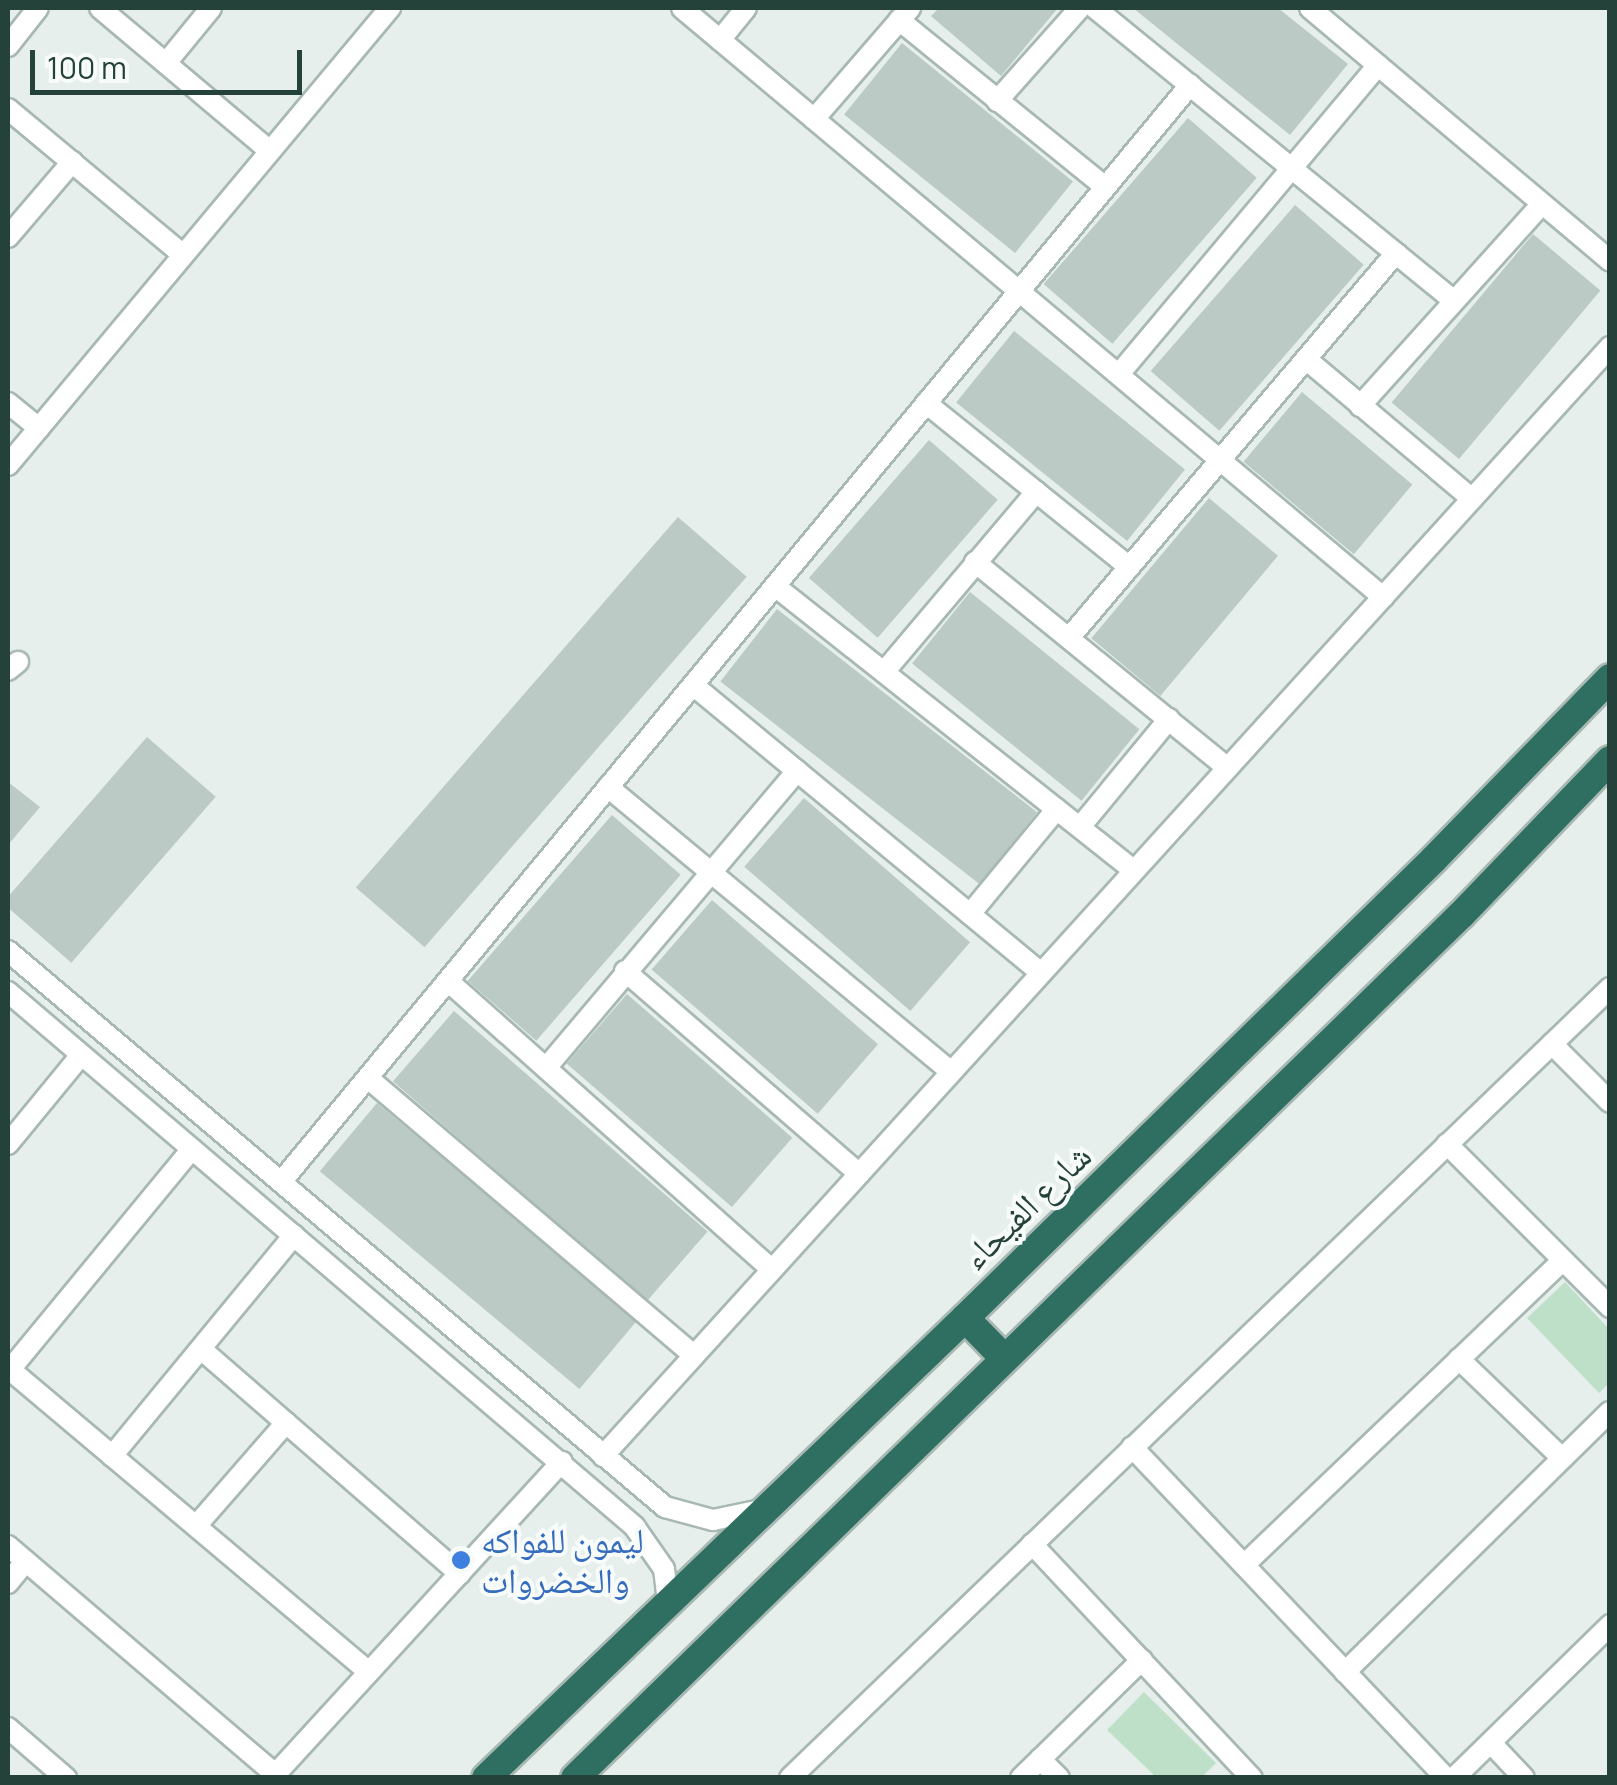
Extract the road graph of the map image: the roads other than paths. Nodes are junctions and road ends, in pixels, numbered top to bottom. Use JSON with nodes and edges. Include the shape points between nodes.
{"nodes":[{"id":1,"x":38,"y":8,"type":"edge"},
{"id":2,"x":100,"y":8,"type":"edge"},
{"id":3,"x":211,"y":8,"type":"edge"},
{"id":4,"x":390,"y":8,"type":"edge"},
{"id":5,"x":682,"y":8,"type":"edge"},
{"id":6,"x":746,"y":8,"type":"edge"},
{"id":7,"x":1080,"y":8,"type":"edge"},
{"id":8,"x":1095,"y":8,"type":"edge"},
{"id":9,"x":1310,"y":8,"type":"edge"},
{"id":10,"x":904,"y":14,"type":"edge"},
{"id":11,"x":720,"y":40,"type":"junction"},
{"id":12,"x":8,"y":46,"type":"edge"},
{"id":13,"x":166,"y":64,"type":"junction"},
{"id":14,"x":1378,"y":64,"type":"junction"},
{"id":15,"x":1190,"y":85,"type":"junction"},
{"id":16,"x":997,"y":101,"type":"junction"},
{"id":17,"x":8,"y":109,"type":"edge"},
{"id":18,"x":814,"y":119,"type":"junction"},
{"id":19,"x":270,"y":151,"type":"junction"},
{"id":20,"x":72,"y":162,"type":"junction"},
{"id":21,"x":1291,"y":168,"type":"junction"},
{"id":22,"x":1105,"y":188,"type":"junction"},
{"id":23,"x":1542,"y":204,"type":"junction"},
{"id":24,"x":8,"y":234,"type":"edge"},
{"id":25,"x":1396,"y":253,"type":"junction"},
{"id":26,"x":184,"y":254,"type":"junction"},
{"id":27,"x":1610,"y":260,"type":"edge"},
{"id":28,"x":1019,"y":291,"type":"junction"},
{"id":29,"x":1454,"y":301,"type":"junction"},
{"id":30,"x":1610,"y":347,"type":"edge"},
{"id":31,"x":1306,"y":359,"type":"junction"},
{"id":32,"x":1119,"y":374,"type":"junction"},
{"id":33,"x":8,"y":403,"type":"edge"},
{"id":34,"x":926,"y":403,"type":"junction"},
{"id":35,"x":1360,"y":406,"type":"junction"},
{"id":36,"x":39,"y":428,"type":"junction"},
{"id":37,"x":1220,"y":460,"type":"junction"},
{"id":38,"x":8,"y":465,"type":"edge"},
{"id":39,"x":1036,"y":492,"type":"junction"},
{"id":40,"x":1472,"y":499,"type":"junction"},
{"id":41,"x":975,"y":562,"type":"junction"},
{"id":42,"x":1129,"y":568,"type":"junction"},
{"id":43,"x":776,"y":586,"type":"junction"},
{"id":44,"x":1383,"y":597,"type":"junction"},
{"id":45,"x":1069,"y":638,"type":"junction"},
{"id":46,"x":884,"y":672,"type":"junction"},
{"id":47,"x":1610,"y":678,"type":"edge"},
{"id":48,"x":693,"y":685,"type":"junction"},
{"id":49,"x":1169,"y":719,"type":"junction"},
{"id":50,"x":1610,"y":760,"type":"edge"},
{"id":51,"x":1228,"y":768,"type":"junction"},
{"id":52,"x":798,"y":771,"type":"junction"},
{"id":53,"x":608,"y":788,"type":"junction"},
{"id":54,"x":1057,"y":809,"type":"junction"},
{"id":55,"x":1080,"y":827,"type":"junction"},
{"id":56,"x":708,"y":870,"type":"junction"},
{"id":57,"x":1134,"y":871,"type":"junction"},
{"id":58,"x":970,"y":914,"type":"junction"},
{"id":59,"x":8,"y":951,"type":"edge"},
{"id":60,"x":625,"y":971,"type":"junction"},
{"id":61,"x":1041,"y":973,"type":"junction"},
{"id":62,"x":448,"y":981,"type":"junction"},
{"id":63,"x":1610,"y":988,"type":"edge"},
{"id":64,"x":8,"y":992,"type":"edge"},
{"id":65,"x":1552,"y":1044,"type":"junction"},
{"id":66,"x":81,"y":1055,"type":"junction"},
{"id":67,"x":546,"y":1068,"type":"junction"},
{"id":68,"x":951,"y":1072,"type":"junction"},
{"id":69,"x":368,"y":1078,"type":"junction"},
{"id":70,"x":1610,"y":1102,"type":"edge"},
{"id":71,"x":8,"y":1144,"type":"edge"},
{"id":72,"x":1448,"y":1144,"type":"junction"},
{"id":73,"x":192,"y":1149,"type":"junction"},
{"id":74,"x":859,"y":1174,"type":"junction"},
{"id":75,"x":282,"y":1182,"type":"junction"},
{"id":76,"x":294,"y":1235,"type":"junction"},
{"id":77,"x":1562,"y":1260,"type":"junction"},
{"id":78,"x":772,"y":1270,"type":"junction"},
{"id":79,"x":404,"y":1287,"type":"junction"},
{"id":80,"x":1610,"y":1307,"type":"edge"},
{"id":81,"x":384,"y":1310,"type":"junction"},
{"id":82,"x":965,"y":1318,"type":"junction"},
{"id":83,"x":200,"y":1349,"type":"junction"},
{"id":84,"x":694,"y":1356,"type":"junction"},
{"id":85,"x":1003,"y":1356,"type":"junction"},
{"id":86,"x":1459,"y":1359,"type":"junction"},
{"id":87,"x":8,"y":1370,"type":"edge"},
{"id":88,"x":1610,"y":1412,"type":"edge"},
{"id":89,"x":286,"y":1423,"type":"junction"},
{"id":90,"x":1132,"y":1448,"type":"junction"},
{"id":91,"x":112,"y":1456,"type":"junction"},
{"id":92,"x":603,"y":1456,"type":"junction"},
{"id":93,"x":1562,"y":1458,"type":"junction"},
{"id":94,"x":562,"y":1462,"type":"junction"},
{"id":95,"x":776,"y":1502,"type":"junction"},
{"id":96,"x":196,"y":1526,"type":"junction"},
{"id":97,"x":1032,"y":1544,"type":"junction"},
{"id":98,"x":8,"y":1546,"type":"edge"},
{"id":99,"x":26,"y":1562,"type":"junction"},
{"id":100,"x":1244,"y":1565,"type":"junction"},
{"id":101,"x":460,"y":1574,"type":"junction"},
{"id":102,"x":8,"y":1583,"type":"edge"},
{"id":103,"x":668,"y":1604,"type":"junction"},
{"id":104,"x":1610,"y":1624,"type":"edge"},
{"id":105,"x":1142,"y":1660,"type":"junction"},
{"id":106,"x":369,"y":1672,"type":"junction"},
{"id":107,"x":1345,"y":1672,"type":"junction"},
{"id":108,"x":12,"y":1741,"type":"edge"},
{"id":109,"x":1491,"y":1742,"type":"junction"},
{"id":110,"x":1040,"y":1759,"type":"junction"},
{"id":111,"x":1240,"y":1773,"type":"edge"},
{"id":112,"x":274,"y":1776,"type":"edge"},
{"id":113,"x":66,"y":1778,"type":"edge"},
{"id":114,"x":486,"y":1778,"type":"edge"},
{"id":115,"x":575,"y":1778,"type":"edge"},
{"id":116,"x":790,"y":1778,"type":"edge"},
{"id":117,"x":1020,"y":1778,"type":"edge"},
{"id":118,"x":1059,"y":1778,"type":"edge"},
{"id":119,"x":1446,"y":1778,"type":"edge"},
{"id":120,"x":1454,"y":1778,"type":"edge"},
{"id":121,"x":1524,"y":1778,"type":"edge"}],
"edges":[{"from":1,"to":12,"type":"street"},
{"from":2,"to":13,"type":"street"},
{"from":3,"to":13,"type":"street"},
{"from":4,"to":19,"type":"street"},
{"from":5,"to":11,"type":"street"},
{"from":6,"to":11,"type":"street"},
{"from":7,"to":16,"type":"street"},
{"from":8,"to":15,"type":"street"},
{"from":9,"to":14,"type":"street"},
{"from":10,"to":16,"type":"street"},
{"from":10,"to":18,"type":"street"},
{"from":11,"to":18,"type":"street"},
{"from":13,"to":19,"type":"street"},
{"from":14,"to":21,"type":"street"},
{"from":14,"to":23,"type":"street"},
{"from":15,"to":21,"type":"street"},
{"from":15,"to":22,"type":"street"},
{"from":16,"to":22,"type":"street"},
{"from":17,"to":20,"type":"street"},
{"from":18,"to":28,"type":"street"},
{"from":19,"to":26,"type":"street"},
{"from":20,"to":24,"type":"street"},
{"from":20,"to":26,"type":"street"},
{"from":21,"to":25,"type":"street"},
{"from":21,"to":32,"type":"street"},
{"from":22,"to":28,"type":"street"},
{"from":23,"to":27,"type":"street"},
{"from":23,"to":29,"type":"street"},
{"from":25,"to":29,"type":"street"},
{"from":25,"to":31,"type":"street"},
{"from":26,"to":36,"type":"street"},
{"from":28,"to":32,"type":"street"},
{"from":28,"to":34,"type":"street"},
{"from":29,"to":35,"type":"street"},
{"from":30,"to":40,"type":"street"},
{"from":31,"to":35,"type":"street"},
{"from":31,"to":37,"type":"street"},
{"from":32,"to":37,"type":"street"},
{"from":33,"to":36,"type":"street"},
{"from":34,"to":39,"type":"street"},
{"from":34,"to":43,"type":"street"},
{"from":35,"to":40,"type":"street"},
{"from":36,"to":38,"type":"street"},
{"from":37,"to":42,"type":"street"},
{"from":37,"to":44,"type":"street"},
{"from":39,"to":41,"type":"street"},
{"from":39,"to":42,"type":"street"},
{"from":40,"to":44,"type":"street"},
{"from":41,"to":45,"type":"street"},
{"from":41,"to":46,"type":"street"},
{"from":42,"to":45,"type":"street"},
{"from":43,"to":46,"type":"street"},
{"from":43,"to":48,"type":"street"},
{"from":44,"to":51,"type":"street"},
{"from":45,"to":49,"type":"street"},
{"from":46,"to":54,"type":"street"},
{"from":47,"to":82,"type":"highway","name":"شارع الفيحاء"},
{"from":48,"to":52,"type":"street"},
{"from":48,"to":53,"type":"street"},
{"from":49,"to":51,"type":"street"},
{"from":49,"to":55,"type":"street"},
{"from":50,"to":85,"type":"highway","via":[[1461,915]]},
{"from":51,"to":57,"type":"street"},
{"from":52,"to":56,"type":"street"},
{"from":52,"to":58,"type":"street"},
{"from":53,"to":56,"type":"street"},
{"from":53,"to":62,"type":"street"},
{"from":54,"to":55,"type":"street"},
{"from":54,"to":58,"type":"street"},
{"from":55,"to":57,"type":"street"},
{"from":56,"to":60,"type":"street"},
{"from":56,"to":68,"type":"street"},
{"from":57,"to":61,"type":"street"},
{"from":58,"to":61,"type":"street"},
{"from":59,"to":75,"type":"street"},
{"from":60,"to":67,"type":"street"},
{"from":60,"to":74,"type":"street"},
{"from":61,"to":68,"type":"street"},
{"from":62,"to":67,"type":"street"},
{"from":62,"to":69,"type":"street"},
{"from":63,"to":65,"type":"street"},
{"from":64,"to":66,"type":"street"},
{"from":65,"to":70,"type":"street"},
{"from":65,"to":72,"type":"street"},
{"from":66,"to":71,"type":"street"},
{"from":66,"to":73,"type":"street"},
{"from":67,"to":78,"type":"street"},
{"from":68,"to":74,"type":"street"},
{"from":69,"to":75,"type":"street"},
{"from":69,"to":84,"type":"street"},
{"from":72,"to":77,"type":"street"},
{"from":72,"to":90,"type":"street"},
{"from":73,"to":76,"type":"street"},
{"from":73,"to":87,"type":"street"},
{"from":74,"to":78,"type":"street"},
{"from":75,"to":79,"type":"street"},
{"from":76,"to":81,"type":"street"},
{"from":76,"to":83,"type":"street"},
{"from":77,"to":80,"type":"street"},
{"from":77,"to":86,"type":"street"},
{"from":78,"to":84,"type":"street"},
{"from":79,"to":81,"type":"street"},
{"from":79,"to":92,"type":"street"},
{"from":81,"to":94,"type":"street"},
{"from":82,"to":85,"type":"highway"},
{"from":82,"to":95,"type":"highway","name":"شارع الفيحاء"},
{"from":83,"to":89,"type":"street"},
{"from":83,"to":91,"type":"street"},
{"from":84,"to":92,"type":"street"},
{"from":85,"to":115,"type":"highway"},
{"from":86,"to":93,"type":"street"},
{"from":86,"to":100,"type":"street"},
{"from":87,"to":91,"type":"street"},
{"from":88,"to":93,"type":"street"},
{"from":89,"to":96,"type":"street"},
{"from":89,"to":101,"type":"street"},
{"from":90,"to":97,"type":"street"},
{"from":90,"to":100,"type":"street"},
{"from":91,"to":96,"type":"street"},
{"from":92,"to":95,"type":"street","via":[[680,1513],[729,1520]]},
{"from":93,"to":107,"type":"street"},
{"from":94,"to":101,"type":"street"},
{"from":94,"to":103,"type":"street","via":[[647,1538],[664,1569]]},
{"from":95,"to":103,"type":"highway","name":"شارع الفيحاء"},
{"from":96,"to":106,"type":"street"},
{"from":97,"to":105,"type":"street"},
{"from":97,"to":116,"type":"street"},
{"from":98,"to":99,"type":"street"},
{"from":99,"to":102,"type":"street"},
{"from":99,"to":112,"type":"street"},
{"from":100,"to":107,"type":"street"},
{"from":101,"to":106,"type":"street"},
{"from":103,"to":114,"type":"highway","name":"شارع الفيحاء"},
{"from":104,"to":109,"type":"street"},
{"from":105,"to":110,"type":"street"},
{"from":105,"to":111,"type":"street"},
{"from":106,"to":112,"type":"street"},
{"from":107,"to":119,"type":"street"},
{"from":108,"to":113,"type":"street"},
{"from":109,"to":120,"type":"street"},
{"from":109,"to":121,"type":"street"},
{"from":110,"to":117,"type":"street"},
{"from":110,"to":118,"type":"street"}]}
